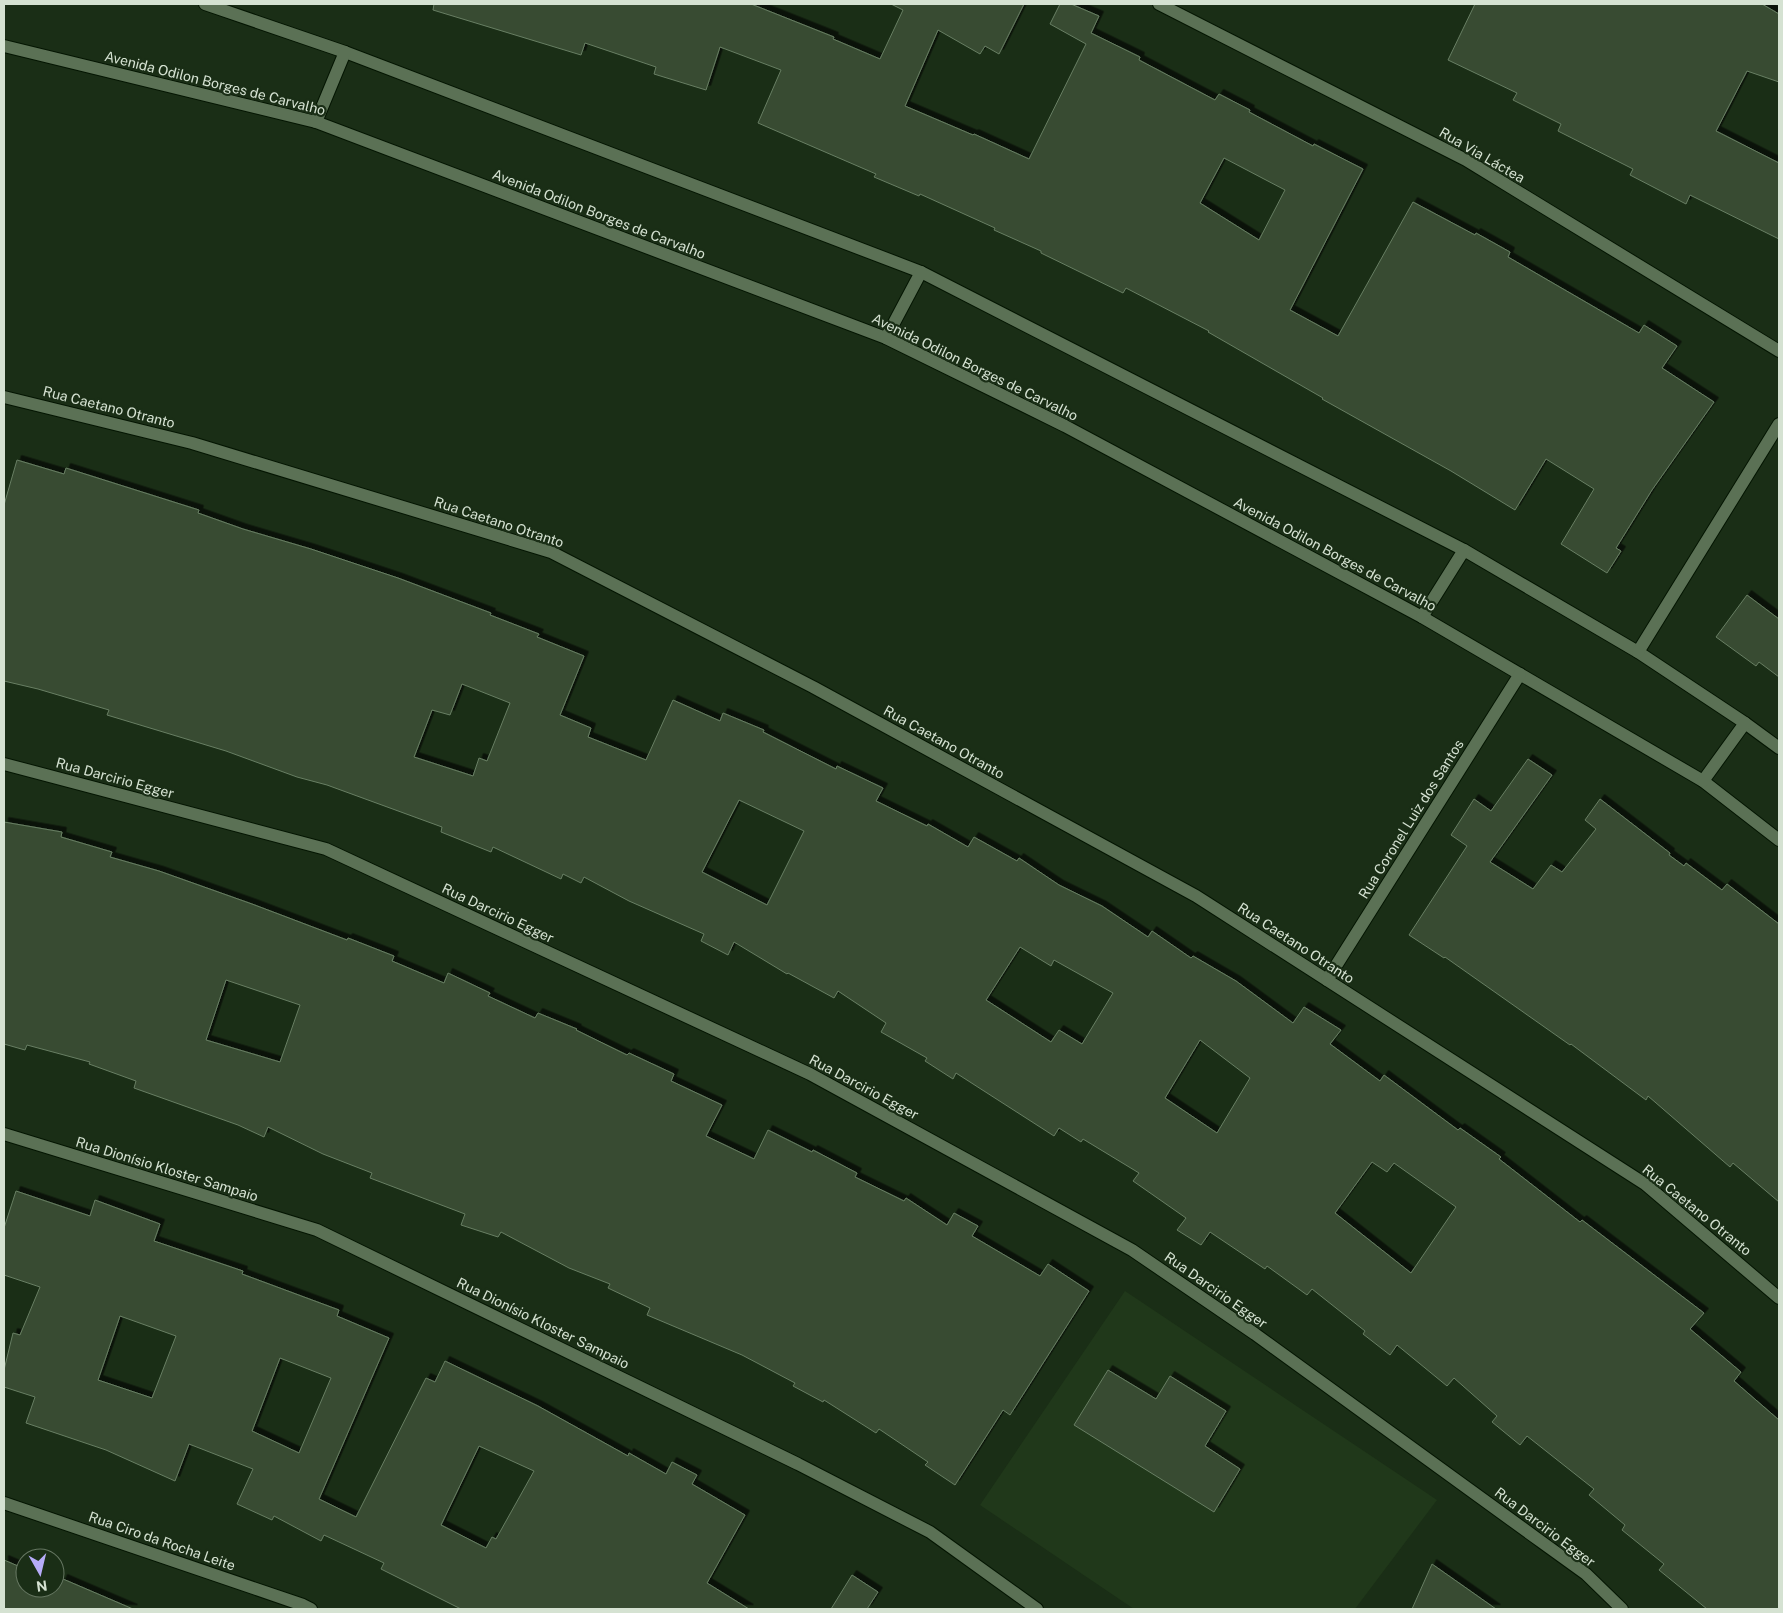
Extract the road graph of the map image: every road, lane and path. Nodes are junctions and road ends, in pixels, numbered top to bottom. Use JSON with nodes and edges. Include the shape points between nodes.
{"nodes":[{"id":1,"x":205,"y":4,"type":"edge"},
{"id":2,"x":1159,"y":4,"type":"edge"},
{"id":3,"x":4,"y":46,"type":"edge"},
{"id":4,"x":344,"y":52,"type":"junction"},
{"id":5,"x":316,"y":122,"type":"junction"},
{"id":6,"x":921,"y":272,"type":"junction"},
{"id":7,"x":886,"y":338,"type":"junction"},
{"id":8,"x":1779,"y":352,"type":"edge"},
{"id":9,"x":4,"y":397,"type":"edge"},
{"id":10,"x":1779,"y":424,"type":"edge"},
{"id":11,"x":1464,"y":550,"type":"junction"},
{"id":12,"x":1422,"y":617,"type":"junction"},
{"id":13,"x":1638,"y":652,"type":"junction"},
{"id":14,"x":1520,"y":674,"type":"junction"},
{"id":15,"x":1745,"y":723,"type":"junction"},
{"id":16,"x":1779,"y":748,"type":"edge"},
{"id":17,"x":4,"y":764,"type":"edge"},
{"id":18,"x":1703,"y":781,"type":"junction"},
{"id":19,"x":1779,"y":840,"type":"edge"},
{"id":20,"x":1327,"y":980,"type":"junction"},
{"id":21,"x":4,"y":1134,"type":"edge"},
{"id":22,"x":1779,"y":1298,"type":"edge"},
{"id":23,"x":4,"y":1502,"type":"edge"},
{"id":24,"x":311,"y":1609,"type":"edge"},
{"id":25,"x":1037,"y":1609,"type":"edge"},
{"id":26,"x":1622,"y":1609,"type":"edge"}],
"edges":[{"from":1,"to":4,"type":"street"},
{"from":2,"to":8,"type":"street","name":"Rua Via Láctea","via":[[1466,160]]},
{"from":3,"to":5,"type":"street","name":"Avenida Odilon Borges de Carvalho"},
{"from":4,"to":5,"type":"street"},
{"from":4,"to":6,"type":"street"},
{"from":5,"to":7,"type":"street","name":"Avenida Odilon Borges de Carvalho"},
{"from":6,"to":7,"type":"street"},
{"from":6,"to":11,"type":"street"},
{"from":7,"to":12,"type":"street","name":"Avenida Odilon Borges de Carvalho","via":[[1065,426]]},
{"from":9,"to":20,"type":"street","name":"Rua Caetano Otranto","via":[[192,443],[551,552],[813,688],[1196,896]]},
{"from":10,"to":13,"type":"street"},
{"from":11,"to":12,"type":"street"},
{"from":11,"to":13,"type":"street"},
{"from":12,"to":14,"type":"street","name":"Avenida Odilon Borges de Carvalho"},
{"from":13,"to":15,"type":"street"},
{"from":14,"to":18,"type":"street","name":"Avenida Odilon Borges de Carvalho"},
{"from":14,"to":20,"type":"street","name":"Rua Coronel Luiz dos Santos"},
{"from":15,"to":16,"type":"street"},
{"from":15,"to":18,"type":"street"},
{"from":17,"to":26,"type":"street","name":"Rua Darcirio Egger","via":[[326,849],[810,1074],[1132,1250],[1255,1334],[1586,1574]]},
{"from":18,"to":19,"type":"street","name":"Avenida Odilon Borges de Carvalho"},
{"from":20,"to":22,"type":"street","name":"Rua Caetano Otranto","via":[[1645,1184]]},
{"from":21,"to":25,"type":"street","name":"Rua Dionísio Kloster Sampaio","via":[[317,1230],[780,1455],[930,1532]]},
{"from":23,"to":24,"type":"street","name":"Rua Ciro da Rocha Leite"}]}
